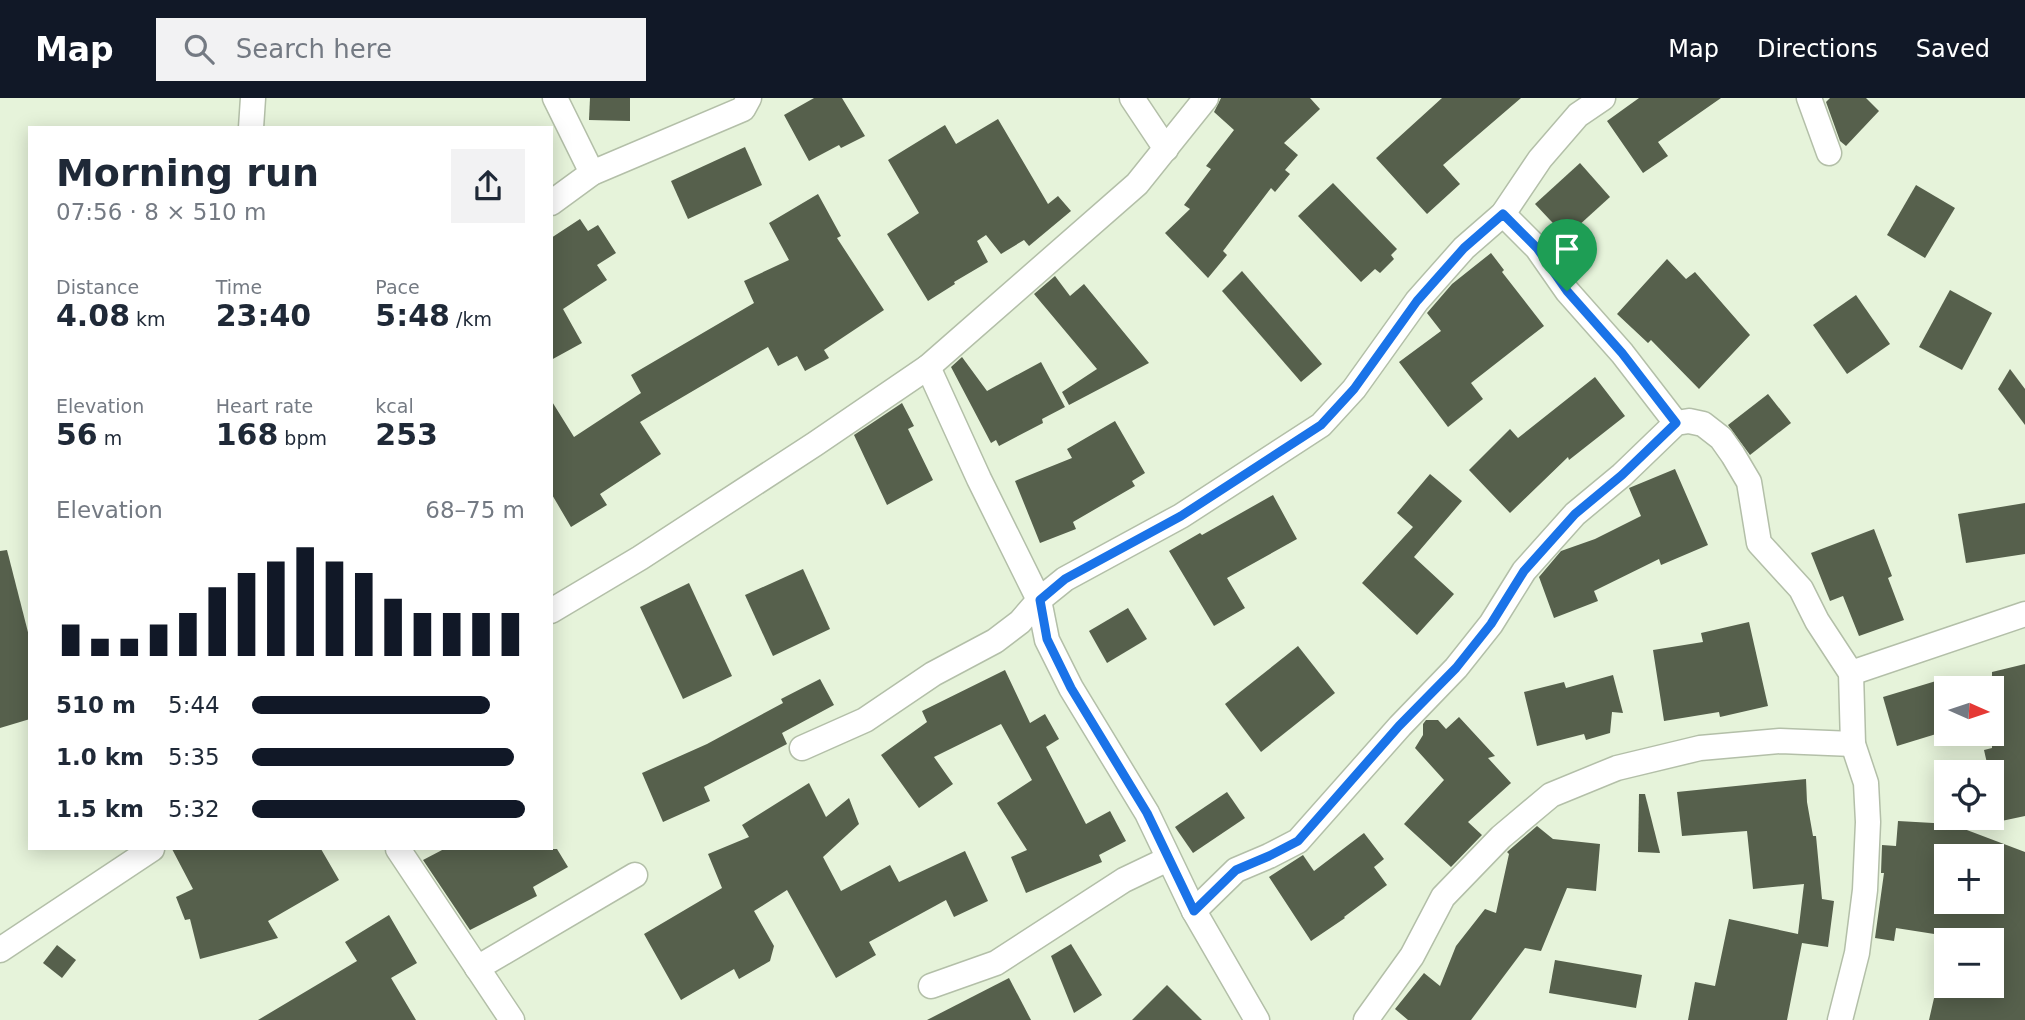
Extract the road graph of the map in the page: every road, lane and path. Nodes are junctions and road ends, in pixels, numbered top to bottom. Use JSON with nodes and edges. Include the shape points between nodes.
{"nodes":[{"id":1,"x":253,"y":98,"type":"edge"},
{"id":2,"x":555,"y":98,"type":"edge"},
{"id":3,"x":749,"y":98,"type":"edge"},
{"id":4,"x":1132,"y":98,"type":"edge"},
{"id":5,"x":1206,"y":98,"type":"edge"},
{"id":6,"x":1603,"y":98,"type":"edge"},
{"id":7,"x":1809,"y":98,"type":"edge"},
{"id":8,"x":1572,"y":107,"type":"edge"},
{"id":9,"x":251,"y":126,"type":"edge"},
{"id":10,"x":1166,"y":149,"type":"junction"},
{"id":11,"x":1829,"y":153,"type":"dead end"},
{"id":12,"x":592,"y":173,"type":"junction"},
{"id":13,"x":553,"y":202,"type":"edge"},
{"id":14,"x":1503,"y":214,"type":"junction"},
{"id":15,"x":928,"y":367,"type":"junction"},
{"id":16,"x":1676,"y":423,"type":"junction"},
{"id":17,"x":1040,"y":600,"type":"junction"},
{"id":18,"x":553,"y":610,"type":"edge"},
{"id":19,"x":2025,"y":614,"type":"edge"},
{"id":20,"x":1851,"y":673,"type":"junction"},
{"id":21,"x":1853,"y":744,"type":"junction"},
{"id":22,"x":802,"y":748,"type":"dead end"},
{"id":23,"x":150,"y":850,"type":"edge"},
{"id":24,"x":399,"y":850,"type":"edge"},
{"id":25,"x":1168,"y":859,"type":"junction"},
{"id":26,"x":635,"y":876,"type":"dead end"},
{"id":27,"x":1194,"y":911,"type":"junction"},
{"id":28,"x":0,"y":950,"type":"edge"},
{"id":29,"x":477,"y":968,"type":"junction"},
{"id":30,"x":931,"y":986,"type":"dead end"},
{"id":31,"x":512,"y":1020,"type":"edge"},
{"id":32,"x":1257,"y":1020,"type":"edge"},
{"id":33,"x":1366,"y":1020,"type":"edge"},
{"id":34,"x":1840,"y":1020,"type":"edge"}],
"edges":[{"from":1,"to":9,"type":"street"},
{"from":2,"to":12,"type":"street"},
{"from":3,"to":12,"type":"street","via":[[743,109]]},
{"from":4,"to":10,"type":"street"},
{"from":5,"to":10,"type":"street"},
{"from":6,"to":8,"type":"street"},
{"from":7,"to":11,"type":"street"},
{"from":8,"to":14,"type":"street"},
{"from":10,"to":15,"type":"street","via":[[1137,184]]},
{"from":12,"to":13,"type":"street"},
{"from":14,"to":16,"type":"street","via":[[1537,248]]},
{"from":14,"to":17,"type":"street","via":[[1464,248],[1417,301],[1354,389],[1321,425],[1181,516],[1065,579]]},
{"from":15,"to":17,"type":"street"},
{"from":15,"to":18,"type":"street","via":[[651,551]]},
{"from":16,"to":20,"type":"street","via":[[1703,424],[1733,455],[1749,482],[1759,543],[1801,589]]},
{"from":16,"to":27,"type":"street","via":[[1567,523],[1524,571],[1456,668],[1298,841],[1236,870]]},
{"from":17,"to":22,"type":"street","via":[[995,641],[933,674],[865,720]]},
{"from":17,"to":25,"type":"street","via":[[1047,639],[1071,688],[1147,813]]},
{"from":19,"to":20,"type":"street"},
{"from":20,"to":21,"type":"street"},
{"from":21,"to":33,"type":"street","via":[[1780,741],[1700,748],[1617,768],[1551,795],[1501,837],[1443,898],[1412,956]]},
{"from":21,"to":34,"type":"street","via":[[1866,783],[1865,890],[1857,953]]},
{"from":23,"to":28,"type":"street"},
{"from":24,"to":29,"type":"street"},
{"from":25,"to":27,"type":"street"},
{"from":25,"to":30,"type":"street","via":[[1124,880],[996,963]]},
{"from":26,"to":29,"type":"street"},
{"from":27,"to":32,"type":"street"},
{"from":29,"to":31,"type":"street"}]}
